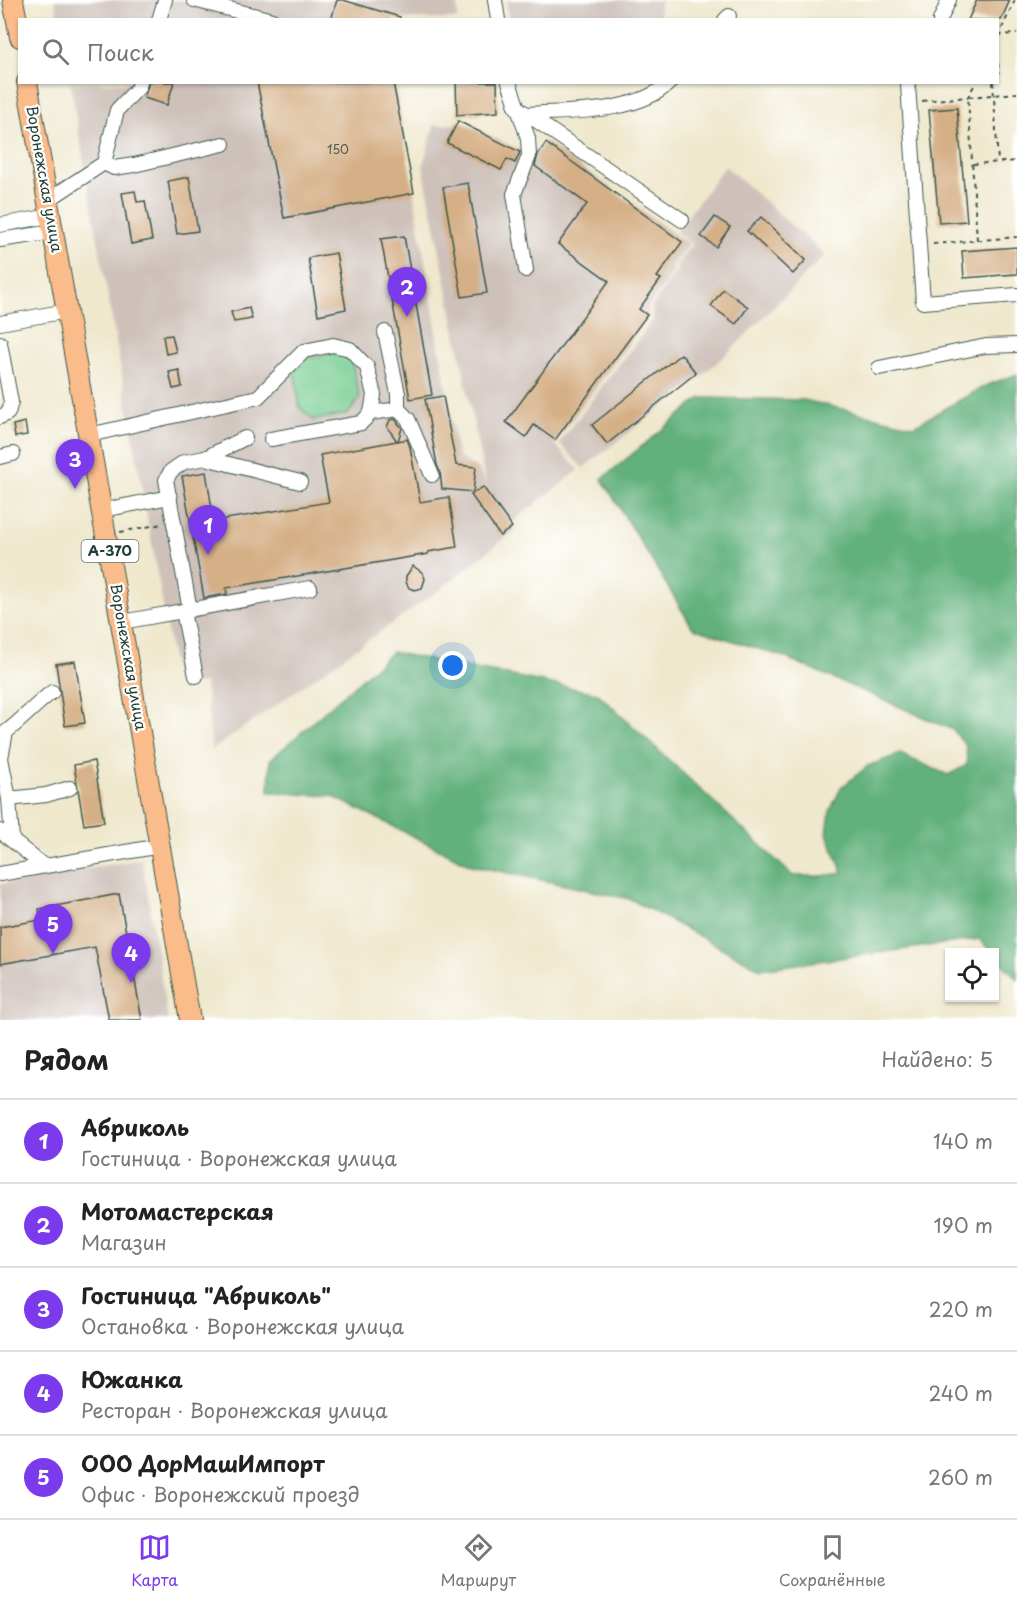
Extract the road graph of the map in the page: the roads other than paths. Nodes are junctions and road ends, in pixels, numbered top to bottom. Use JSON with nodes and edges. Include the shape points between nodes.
{"nodes":[{"id":1,"x":13,"y":0,"type":"edge"},
{"id":2,"x":165,"y":0,"type":"edge"},
{"id":3,"x":194,"y":0,"type":"edge"},
{"id":4,"x":495,"y":0,"type":"edge"},
{"id":5,"x":949,"y":0,"type":"edge"},
{"id":6,"x":160,"y":18,"type":"edge"},
{"id":7,"x":264,"y":18,"type":"edge"},
{"id":8,"x":498,"y":18,"type":"edge"},
{"id":9,"x":941,"y":18,"type":"edge"},
{"id":10,"x":18,"y":26,"type":"edge"},
{"id":11,"x":27,"y":84,"type":"edge"},
{"id":12,"x":140,"y":84,"type":"edge"},
{"id":13,"x":510,"y":84,"type":"edge"},
{"id":14,"x":667,"y":84,"type":"edge"},
{"id":15,"x":909,"y":84,"type":"edge"},
{"id":16,"x":515,"y":106,"type":"junction"},
{"id":17,"x":528,"y":114,"type":"junction"},
{"id":18,"x":223,"y":144,"type":"dead end"},
{"id":19,"x":104,"y":163,"type":"junction"},
{"id":20,"x":50,"y":216,"type":"junction"},
{"id":21,"x":682,"y":220,"type":"dead end"},
{"id":22,"x":0,"y":225,"type":"edge"},
{"id":23,"x":0,"y":240,"type":"edge"},
{"id":24,"x":526,"y":270,"type":"dead end"},
{"id":25,"x":1017,"y":296,"type":"edge"},
{"id":26,"x":67,"y":311,"type":"junction"},
{"id":27,"x":0,"y":323,"type":"edge"},
{"id":28,"x":385,"y":332,"type":"dead end"},
{"id":29,"x":0,"y":343,"type":"edge"},
{"id":30,"x":1017,"y":345,"type":"edge"},
{"id":31,"x":879,"y":368,"type":"dead end"},
{"id":32,"x":398,"y":409,"type":"junction"},
{"id":33,"x":371,"y":413,"type":"junction"},
{"id":34,"x":0,"y":417,"type":"edge"},
{"id":35,"x":89,"y":435,"type":"junction"},
{"id":36,"x":245,"y":438,"type":"dead end"},
{"id":37,"x":271,"y":439,"type":"dead end"},
{"id":38,"x":205,"y":458,"type":"junction"},
{"id":39,"x":432,"y":475,"type":"dead end"},
{"id":40,"x":300,"y":482,"type":"dead end"},
{"id":41,"x":170,"y":497,"type":"junction"},
{"id":42,"x":103,"y":510,"type":"junction"},
{"id":43,"x":310,"y":588,"type":"dead end"},
{"id":44,"x":186,"y":610,"type":"junction"},
{"id":45,"x":122,"y":622,"type":"junction"},
{"id":46,"x":196,"y":676,"type":"dead end"},
{"id":47,"x":52,"y":692,"type":"dead end"},
{"id":48,"x":70,"y":788,"type":"dead end"},
{"id":49,"x":9,"y":799,"type":"junction"},
{"id":50,"x":0,"y":831,"type":"edge"},
{"id":51,"x":12,"y":840,"type":"junction"},
{"id":52,"x":160,"y":846,"type":"junction"},
{"id":53,"x":44,"y":866,"type":"junction"},
{"id":54,"x":0,"y":874,"type":"edge"},
{"id":55,"x":190,"y":1020,"type":"edge"}],
"edges":[{"from":1,"to":10,"type":"highway"},
{"from":2,"to":6,"type":"street"},
{"from":3,"to":7,"type":"street"},
{"from":4,"to":8,"type":"street"},
{"from":5,"to":9,"type":"street"},
{"from":11,"to":20,"type":"highway","name":"Воронежская улица","number":"А-370"},
{"from":12,"to":19,"type":"street","via":[[117,110]]},
{"from":13,"to":16,"type":"street"},
{"from":14,"to":17,"type":"street","via":[[639,101],[591,110]]},
{"from":15,"to":25,"type":"street","via":[[923,302]]},
{"from":16,"to":17,"type":"street"},
{"from":16,"to":24,"type":"street","via":[[528,138],[529,156],[514,194]]},
{"from":17,"to":21,"type":"street"},
{"from":18,"to":19,"type":"street","via":[[134,165],[114,168]]},
{"from":19,"to":20,"type":"street"},
{"from":20,"to":22,"type":"street"},
{"from":20,"to":23,"type":"street"},
{"from":20,"to":26,"type":"highway","name":"Воронежская улица","number":"А-370"},
{"from":26,"to":27,"type":"street"},
{"from":26,"to":35,"type":"highway","name":"Воронежская улица","number":"А-370"},
{"from":28,"to":32,"type":"street"},
{"from":29,"to":34,"type":"street","via":[[11,402],[8,413]]},
{"from":30,"to":31,"type":"street","via":[[987,346]]},
{"from":32,"to":33,"type":"street"},
{"from":32,"to":39,"type":"street","via":[[408,419]]},
{"from":33,"to":35,"type":"street","via":[[374,395],[367,367],[350,349],[333,345],[304,351],[258,397]]},
{"from":33,"to":37,"type":"street","via":[[361,423]]},
{"from":35,"to":42,"type":"highway","name":"Воронежская улица","number":"А-370"},
{"from":36,"to":38,"type":"street"},
{"from":38,"to":40,"type":"street"},
{"from":38,"to":41,"type":"street","via":[[184,462],[171,471],[166,480]]},
{"from":41,"to":42,"type":"street"},
{"from":41,"to":44,"type":"street"},
{"from":42,"to":45,"type":"highway","name":"Воронежская улица","number":"А-370"},
{"from":43,"to":44,"type":"street"},
{"from":44,"to":45,"type":"street"},
{"from":44,"to":46,"type":"street"},
{"from":45,"to":52,"type":"highway","name":"Воронежская улица","number":"А-370"},
{"from":47,"to":49,"type":"street","via":[[6,732],[1,758]]},
{"from":48,"to":49,"type":"street"},
{"from":49,"to":51,"type":"street"},
{"from":50,"to":51,"type":"street"},
{"from":51,"to":53,"type":"street"},
{"from":52,"to":53,"type":"street"},
{"from":52,"to":55,"type":"highway","name":"Воронежская улица","number":"А-370"},
{"from":53,"to":54,"type":"street"}]}
